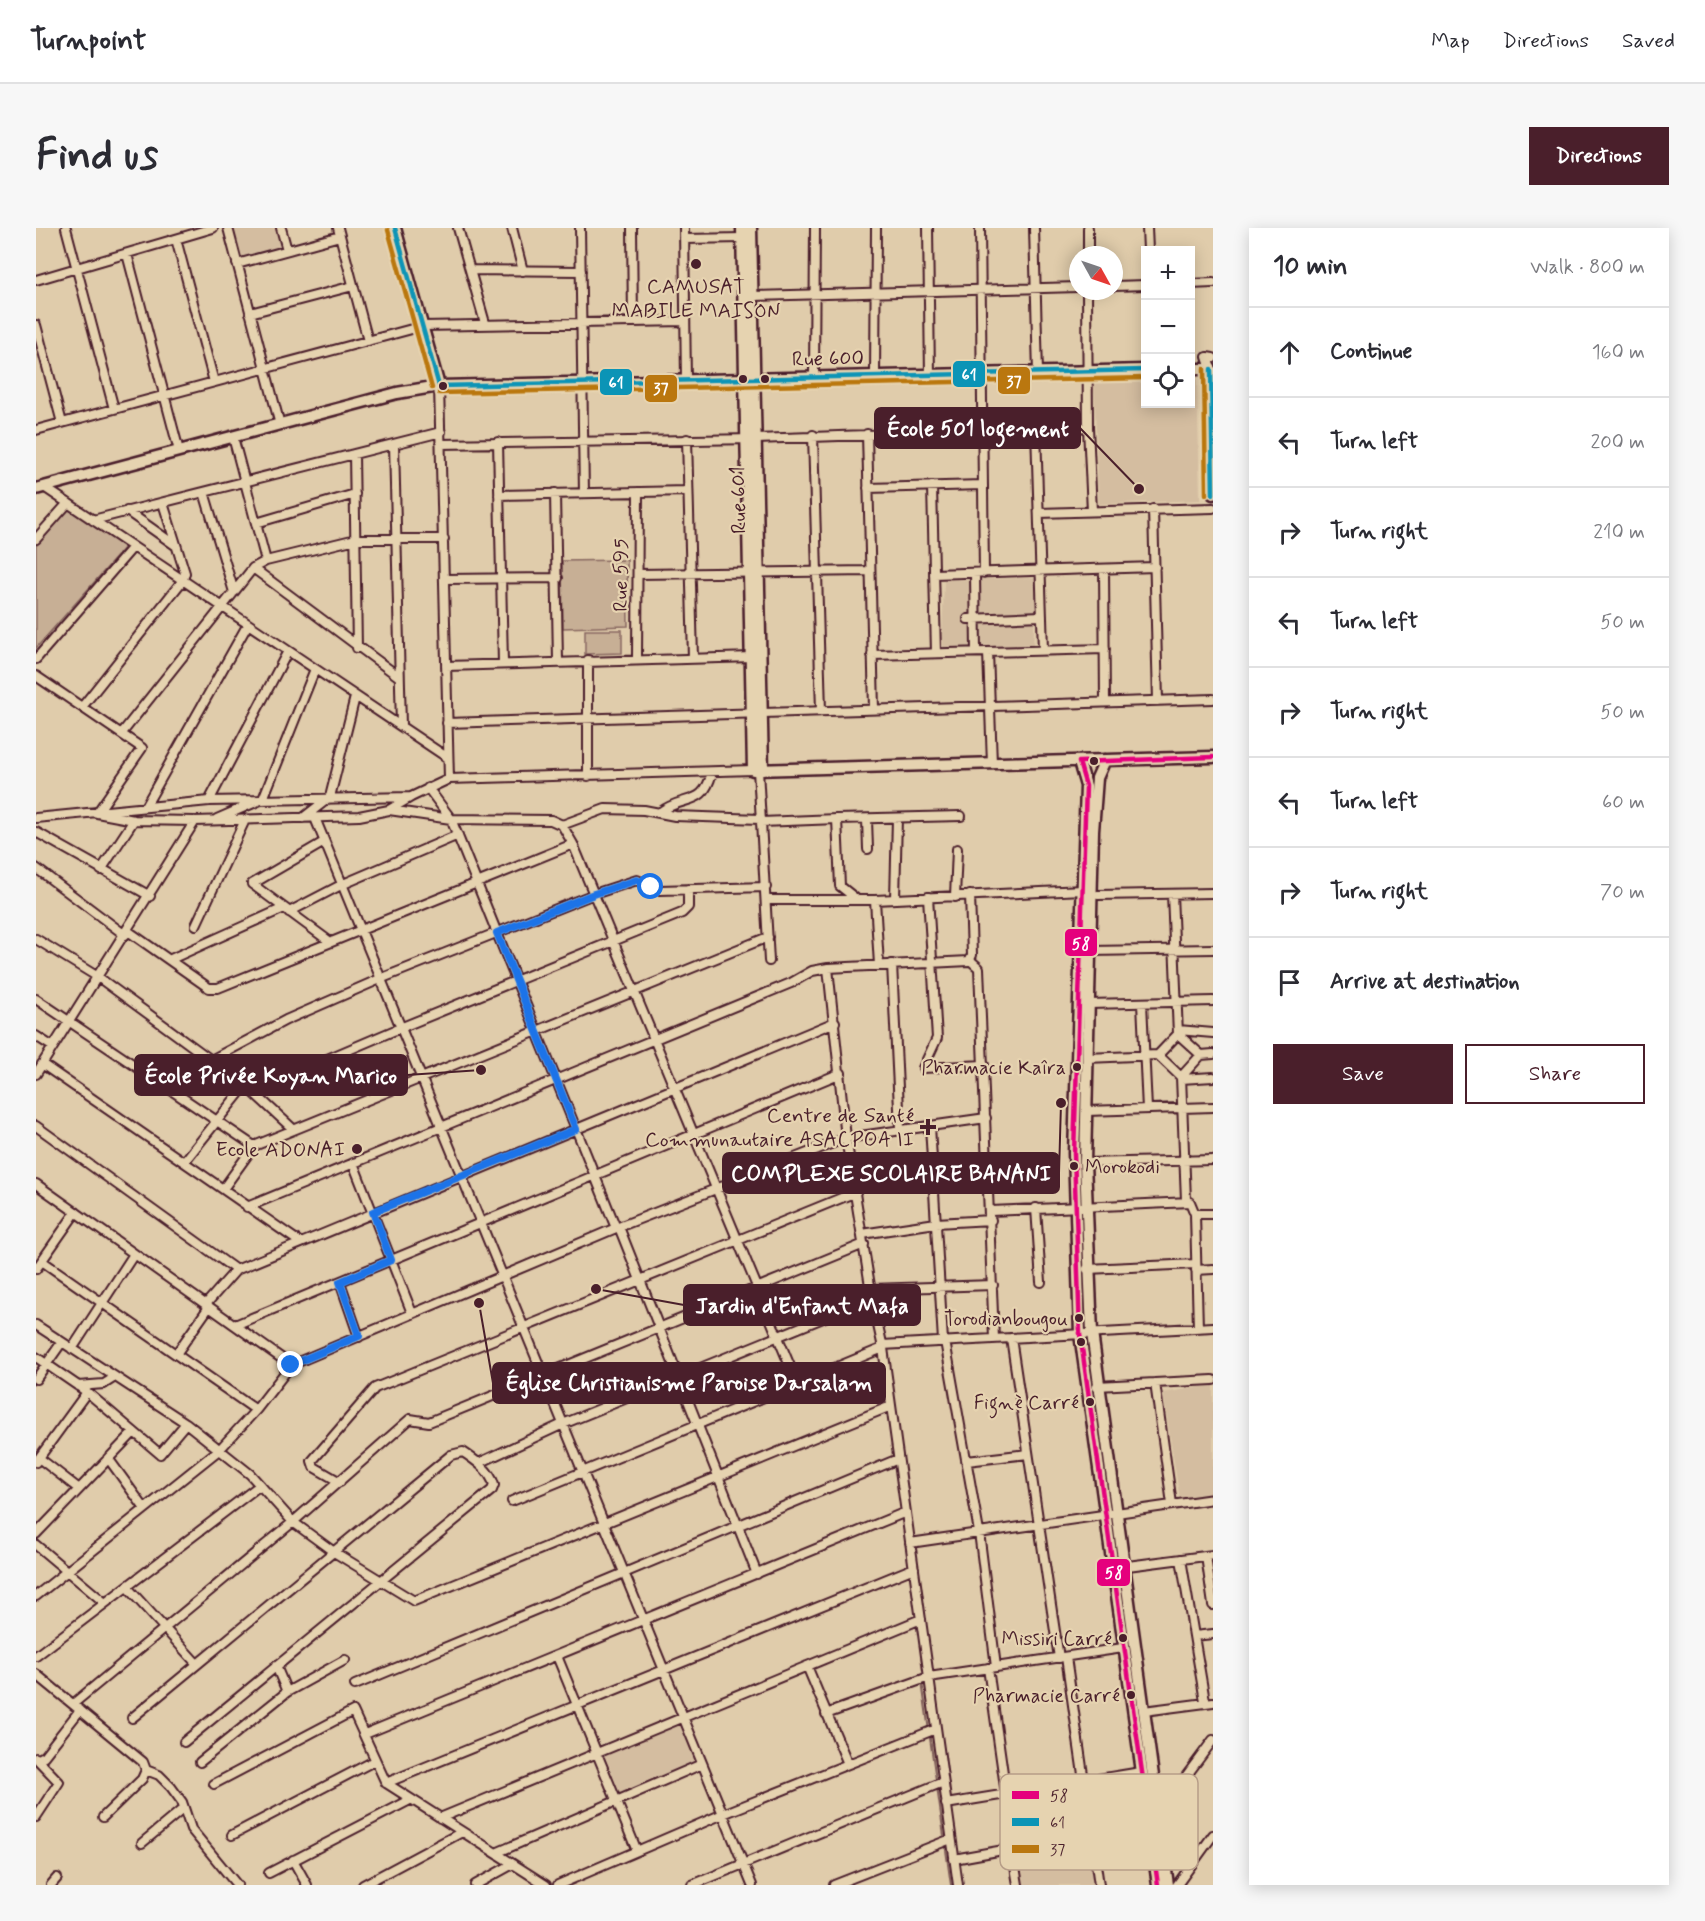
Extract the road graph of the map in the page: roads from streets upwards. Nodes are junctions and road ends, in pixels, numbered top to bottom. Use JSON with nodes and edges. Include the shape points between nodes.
{"nodes":[{"id":1,"x":66,"y":228,"type":"edge"},
{"id":2,"x":213,"y":228,"type":"edge"},
{"id":3,"x":228,"y":228,"type":"edge"},
{"id":4,"x":282,"y":228,"type":"edge"},
{"id":5,"x":395,"y":228,"type":"edge"},
{"id":6,"x":459,"y":228,"type":"edge"},
{"id":7,"x":512,"y":228,"type":"edge"},
{"id":8,"x":580,"y":228,"type":"edge"},
{"id":9,"x":632,"y":228,"type":"edge"},
{"id":10,"x":684,"y":228,"type":"edge"},
{"id":11,"x":815,"y":228,"type":"edge"},
{"id":12,"x":876,"y":228,"type":"edge"},
{"id":13,"x":928,"y":228,"type":"edge"},
{"id":14,"x":980,"y":228,"type":"edge"},
{"id":15,"x":1034,"y":228,"type":"edge"},
{"id":16,"x":1088,"y":228,"type":"edge"},
{"id":17,"x":1147,"y":228,"type":"edge"},
{"id":18,"x":749,"y":230,"type":"edge"},
{"id":19,"x":339,"y":232,"type":"edge"},
{"id":20,"x":176,"y":239,"type":"junction"},
{"id":21,"x":684,"y":239,"type":"junction"},
{"id":22,"x":1088,"y":246,"type":"edge"},
{"id":23,"x":1148,"y":246,"type":"edge"},
{"id":24,"x":287,"y":250,"type":"junction"},
{"id":25,"x":127,"y":254,"type":"junction"},
{"id":26,"x":237,"y":264,"type":"junction"},
{"id":27,"x":77,"y":268,"type":"junction"},
{"id":28,"x":470,"y":270,"type":"junction"},
{"id":29,"x":524,"y":271,"type":"junction"},
{"id":30,"x":581,"y":271,"type":"junction"},
{"id":31,"x":36,"y":280,"type":"edge"},
{"id":32,"x":1213,"y":283,"type":"edge"},
{"id":33,"x":1195,"y":284,"type":"edge"},
{"id":34,"x":1141,"y":285,"type":"edge"},
{"id":35,"x":353,"y":286,"type":"junction"},
{"id":36,"x":1123,"y":286,"type":"edge"},
{"id":37,"x":1069,"y":287,"type":"edge"},
{"id":38,"x":1035,"y":289,"type":"junction"},
{"id":39,"x":981,"y":290,"type":"junction"},
{"id":40,"x":929,"y":291,"type":"junction"},
{"id":41,"x":875,"y":293,"type":"junction"},
{"id":42,"x":814,"y":294,"type":"junction"},
{"id":43,"x":753,"y":296,"type":"junction"},
{"id":44,"x":1087,"y":300,"type":"edge"},
{"id":45,"x":250,"y":313,"type":"junction"},
{"id":46,"x":582,"y":321,"type":"junction"},
{"id":47,"x":633,"y":321,"type":"junction"},
{"id":48,"x":684,"y":321,"type":"junction"},
{"id":49,"x":485,"y":323,"type":"junction"},
{"id":50,"x":36,"y":325,"type":"edge"},
{"id":51,"x":423,"y":326,"type":"junction"},
{"id":52,"x":368,"y":341,"type":"junction"},
{"id":53,"x":1212,"y":363,"type":"edge"},
{"id":54,"x":265,"y":368,"type":"junction"},
{"id":55,"x":1195,"y":368,"type":"edge"},
{"id":56,"x":1141,"y":370,"type":"edge"},
{"id":57,"x":1087,"y":372,"type":"junction"},
{"id":58,"x":1038,"y":373,"type":"junction"},
{"id":59,"x":981,"y":374,"type":"junction"},
{"id":60,"x":930,"y":375,"type":"junction"},
{"id":61,"x":875,"y":377,"type":"junction"},
{"id":62,"x":814,"y":378,"type":"junction"},
{"id":63,"x":750,"y":380,"type":"junction"},
{"id":64,"x":686,"y":381,"type":"junction"},
{"id":65,"x":214,"y":382,"type":"junction"},
{"id":66,"x":582,"y":384,"type":"junction"},
{"id":67,"x":439,"y":386,"type":"junction"},
{"id":68,"x":164,"y":395,"type":"junction"},
{"id":69,"x":114,"y":409,"type":"junction"},
{"id":70,"x":62,"y":423,"type":"junction"},
{"id":71,"x":279,"y":425,"type":"junction"},
{"id":72,"x":1088,"y":427,"type":"junction"},
{"id":73,"x":36,"y":430,"type":"edge"},
{"id":74,"x":1036,"y":430,"type":"junction"},
{"id":75,"x":981,"y":431,"type":"junction"},
{"id":76,"x":441,"y":432,"type":"junction"},
{"id":77,"x":867,"y":434,"type":"junction"},
{"id":78,"x":813,"y":435,"type":"junction"},
{"id":79,"x":233,"y":437,"type":"junction"},
{"id":80,"x":687,"y":439,"type":"junction"},
{"id":81,"x":751,"y":439,"type":"junction"},
{"id":82,"x":583,"y":440,"type":"junction"},
{"id":83,"x":498,"y":442,"type":"junction"},
{"id":84,"x":394,"y":444,"type":"junction"},
{"id":85,"x":441,"y":444,"type":"junction"},
{"id":86,"x":179,"y":451,"type":"junction"},
{"id":87,"x":354,"y":454,"type":"junction"},
{"id":88,"x":245,"y":481,"type":"junction"},
{"id":89,"x":983,"y":485,"type":"junction"},
{"id":90,"x":932,"y":486,"type":"junction"},
{"id":91,"x":40,"y":488,"type":"edge"},
{"id":92,"x":868,"y":488,"type":"junction"},
{"id":93,"x":687,"y":490,"type":"junction"},
{"id":94,"x":204,"y":492,"type":"junction"},
{"id":95,"x":638,"y":492,"type":"junction"},
{"id":96,"x":555,"y":493,"type":"junction"},
{"id":97,"x":584,"y":493,"type":"junction"},
{"id":98,"x":355,"y":494,"type":"junction"},
{"id":99,"x":1213,"y":494,"type":"edge"},
{"id":100,"x":499,"y":495,"type":"junction"},
{"id":101,"x":163,"y":502,"type":"junction"},
{"id":102,"x":68,"y":503,"type":"junction"},
{"id":103,"x":1213,"y":508,"type":"edge"},
{"id":104,"x":1153,"y":509,"type":"junction"},
{"id":105,"x":127,"y":511,"type":"junction"},
{"id":106,"x":1092,"y":511,"type":"junction"},
{"id":107,"x":1039,"y":513,"type":"junction"},
{"id":108,"x":93,"y":520,"type":"junction"},
{"id":109,"x":256,"y":522,"type":"junction"},
{"id":110,"x":36,"y":539,"type":"edge"},
{"id":111,"x":356,"y":539,"type":"junction"},
{"id":112,"x":396,"y":539,"type":"junction"},
{"id":113,"x":444,"y":539,"type":"junction"},
{"id":114,"x":175,"y":545,"type":"junction"},
{"id":115,"x":133,"y":547,"type":"junction"},
{"id":116,"x":266,"y":561,"type":"junction"},
{"id":117,"x":1155,"y":567,"type":"junction"},
{"id":118,"x":253,"y":568,"type":"junction"},
{"id":119,"x":1104,"y":569,"type":"junction"},
{"id":120,"x":870,"y":571,"type":"junction"},
{"id":121,"x":1041,"y":571,"type":"junction"},
{"id":122,"x":818,"y":572,"type":"junction"},
{"id":123,"x":690,"y":573,"type":"junction"},
{"id":124,"x":754,"y":573,"type":"junction"},
{"id":125,"x":975,"y":573,"type":"junction"},
{"id":126,"x":984,"y":573,"type":"junction"},
{"id":127,"x":638,"y":574,"type":"junction"},
{"id":128,"x":934,"y":574,"type":"junction"},
{"id":129,"x":502,"y":578,"type":"junction"},
{"id":130,"x":558,"y":578,"type":"junction"},
{"id":131,"x":445,"y":579,"type":"junction"},
{"id":132,"x":183,"y":580,"type":"junction"},
{"id":133,"x":234,"y":592,"type":"junction"},
{"id":134,"x":222,"y":607,"type":"junction"},
{"id":135,"x":1042,"y":616,"type":"junction"},
{"id":136,"x":973,"y":619,"type":"junction"},
{"id":137,"x":248,"y":624,"type":"junction"},
{"id":138,"x":357,"y":648,"type":"junction"},
{"id":139,"x":1105,"y":649,"type":"junction"},
{"id":140,"x":1043,"y":650,"type":"junction"},
{"id":141,"x":288,"y":651,"type":"junction"},
{"id":142,"x":976,"y":652,"type":"junction"},
{"id":143,"x":988,"y":652,"type":"junction"},
{"id":144,"x":936,"y":653,"type":"junction"},
{"id":145,"x":872,"y":655,"type":"junction"},
{"id":146,"x":756,"y":657,"type":"junction"},
{"id":147,"x":693,"y":658,"type":"junction"},
{"id":148,"x":36,"y":659,"type":"edge"},
{"id":149,"x":638,"y":659,"type":"junction"},
{"id":150,"x":588,"y":660,"type":"junction"},
{"id":151,"x":558,"y":662,"type":"junction"},
{"id":152,"x":503,"y":663,"type":"junction"},
{"id":153,"x":446,"y":666,"type":"junction"},
{"id":154,"x":315,"y":669,"type":"junction"},
{"id":155,"x":398,"y":676,"type":"junction"},
{"id":156,"x":37,"y":678,"type":"edge"},
{"id":157,"x":355,"y":697,"type":"junction"},
{"id":158,"x":1213,"y":699,"type":"edge"},
{"id":159,"x":1158,"y":701,"type":"junction"},
{"id":160,"x":1106,"y":702,"type":"junction"},
{"id":161,"x":990,"y":706,"type":"junction"},
{"id":162,"x":82,"y":707,"type":"junction"},
{"id":163,"x":874,"y":709,"type":"junction"},
{"id":164,"x":821,"y":711,"type":"junction"},
{"id":165,"x":757,"y":713,"type":"junction"},
{"id":166,"x":588,"y":718,"type":"junction"},
{"id":167,"x":447,"y":723,"type":"junction"},
{"id":168,"x":401,"y":726,"type":"junction"},
{"id":169,"x":122,"y":733,"type":"junction"},
{"id":170,"x":1213,"y":757,"type":"edge"},
{"id":171,"x":448,"y":758,"type":"junction"},
{"id":172,"x":1106,"y":760,"type":"junction"},
{"id":173,"x":1079,"y":762,"type":"junction"},
{"id":174,"x":992,"y":764,"type":"junction"},
{"id":175,"x":758,"y":770,"type":"junction"},
{"id":176,"x":711,"y":772,"type":"junction"},
{"id":177,"x":588,"y":776,"type":"junction"},
{"id":178,"x":449,"y":779,"type":"junction"},
{"id":179,"x":428,"y":788,"type":"junction"},
{"id":180,"x":330,"y":797,"type":"junction"},
{"id":181,"x":411,"y":797,"type":"junction"},
{"id":182,"x":263,"y":799,"type":"junction"},
{"id":183,"x":209,"y":801,"type":"junction"},
{"id":184,"x":145,"y":807,"type":"junction"},
{"id":185,"x":389,"y":810,"type":"junction"},
{"id":186,"x":97,"y":813,"type":"junction"},
{"id":187,"x":659,"y":813,"type":"junction"},
{"id":188,"x":962,"y":816,"type":"dead end"},
{"id":189,"x":36,"y":818,"type":"edge"},
{"id":190,"x":303,"y":818,"type":"junction"},
{"id":191,"x":315,"y":818,"type":"junction"},
{"id":192,"x":897,"y":818,"type":"junction"},
{"id":193,"x":245,"y":819,"type":"junction"},
{"id":194,"x":452,"y":819,"type":"junction"},
{"id":195,"x":837,"y":819,"type":"junction"},
{"id":196,"x":867,"y":819,"type":"junction"},
{"id":197,"x":134,"y":820,"type":"junction"},
{"id":198,"x":214,"y":820,"type":"junction"},
{"id":199,"x":760,"y":820,"type":"junction"},
{"id":200,"x":195,"y":821,"type":"junction"},
{"id":201,"x":562,"y":825,"type":"junction"},
{"id":202,"x":36,"y":832,"type":"edge"},
{"id":203,"x":458,"y":835,"type":"junction"},
{"id":204,"x":324,"y":842,"type":"junction"},
{"id":205,"x":573,"y":844,"type":"junction"},
{"id":206,"x":868,"y":849,"type":"dead end"},
{"id":207,"x":957,"y":849,"type":"dead end"},
{"id":208,"x":36,"y":868,"type":"edge"},
{"id":209,"x":101,"y":870,"type":"junction"},
{"id":210,"x":477,"y":882,"type":"junction"},
{"id":211,"x":341,"y":885,"type":"junction"},
{"id":212,"x":766,"y":887,"type":"junction"},
{"id":213,"x":688,"y":889,"type":"junction"},
{"id":214,"x":1083,"y":890,"type":"junction"},
{"id":215,"x":1213,"y":893,"type":"edge"},
{"id":216,"x":594,"y":894,"type":"junction"},
{"id":217,"x":1172,"y":894,"type":"junction"},
{"id":218,"x":970,"y":895,"type":"junction"},
{"id":219,"x":1098,"y":895,"type":"dead end"},
{"id":220,"x":150,"y":896,"type":"junction"},
{"id":221,"x":928,"y":897,"type":"junction"},
{"id":222,"x":955,"y":897,"type":"junction"},
{"id":223,"x":856,"y":899,"type":"junction"},
{"id":224,"x":895,"y":899,"type":"junction"},
{"id":225,"x":766,"y":900,"type":"junction"},
{"id":226,"x":875,"y":900,"type":"junction"},
{"id":227,"x":286,"y":910,"type":"junction"},
{"id":228,"x":196,"y":925,"type":"dead end"},
{"id":229,"x":360,"y":929,"type":"junction"},
{"id":230,"x":127,"y":933,"type":"junction"},
{"id":231,"x":497,"y":933,"type":"junction"},
{"id":232,"x":768,"y":937,"type":"junction"},
{"id":233,"x":36,"y":939,"type":"edge"},
{"id":234,"x":330,"y":941,"type":"junction"},
{"id":235,"x":613,"y":941,"type":"junction"},
{"id":236,"x":1174,"y":949,"type":"junction"},
{"id":237,"x":1213,"y":949,"type":"edge"},
{"id":238,"x":1090,"y":951,"type":"junction"},
{"id":239,"x":171,"y":959,"type":"junction"},
{"id":240,"x":970,"y":960,"type":"junction"},
{"id":241,"x":769,"y":961,"type":"dead end"},
{"id":242,"x":932,"y":963,"type":"junction"},
{"id":243,"x":879,"y":964,"type":"junction"},
{"id":244,"x":892,"y":964,"type":"junction"},
{"id":245,"x":828,"y":968,"type":"junction"},
{"id":246,"x":98,"y":977,"type":"junction"},
{"id":247,"x":380,"y":979,"type":"junction"},
{"id":248,"x":516,"y":980,"type":"junction"},
{"id":249,"x":634,"y":991,"type":"junction"},
{"id":250,"x":36,"y":999,"type":"edge"},
{"id":251,"x":1213,"y":1001,"type":"edge"},
{"id":252,"x":1177,"y":1002,"type":"junction"},
{"id":253,"x":1142,"y":1003,"type":"junction"},
{"id":254,"x":1089,"y":1004,"type":"junction"},
{"id":255,"x":70,"y":1021,"type":"junction"},
{"id":256,"x":835,"y":1022,"type":"junction"},
{"id":257,"x":400,"y":1028,"type":"junction"},
{"id":258,"x":537,"y":1031,"type":"junction"},
{"id":259,"x":1178,"y":1032,"type":"junction"},
{"id":260,"x":1213,"y":1033,"type":"edge"},
{"id":261,"x":36,"y":1036,"type":"edge"},
{"id":262,"x":654,"y":1040,"type":"junction"},
{"id":263,"x":53,"y":1047,"type":"junction"},
{"id":264,"x":1213,"y":1054,"type":"edge"},
{"id":265,"x":1158,"y":1055,"type":"junction"},
{"id":266,"x":1201,"y":1055,"type":"junction"},
{"id":267,"x":1144,"y":1056,"type":"junction"},
{"id":268,"x":1087,"y":1058,"type":"junction"},
{"id":269,"x":211,"y":1060,"type":"junction"},
{"id":270,"x":42,"y":1064,"type":"junction"},
{"id":271,"x":984,"y":1065,"type":"junction"},
{"id":272,"x":841,"y":1073,"type":"junction"},
{"id":273,"x":36,"y":1074,"type":"edge"},
{"id":274,"x":1213,"y":1077,"type":"edge"},
{"id":275,"x":421,"y":1078,"type":"junction"},
{"id":276,"x":1181,"y":1078,"type":"junction"},
{"id":277,"x":556,"y":1080,"type":"junction"},
{"id":278,"x":674,"y":1088,"type":"junction"},
{"id":279,"x":249,"y":1089,"type":"junction"},
{"id":280,"x":1213,"y":1107,"type":"edge"},
{"id":281,"x":1182,"y":1108,"type":"junction"},
{"id":282,"x":1147,"y":1109,"type":"junction"},
{"id":283,"x":1086,"y":1111,"type":"junction"},
{"id":284,"x":986,"y":1118,"type":"junction"},
{"id":285,"x":217,"y":1120,"type":"junction"},
{"id":286,"x":36,"y":1126,"type":"edge"},
{"id":287,"x":930,"y":1126,"type":"junction"},
{"id":288,"x":441,"y":1127,"type":"junction"},
{"id":289,"x":293,"y":1129,"type":"junction"},
{"id":290,"x":576,"y":1129,"type":"junction"},
{"id":291,"x":900,"y":1130,"type":"junction"},
{"id":292,"x":694,"y":1135,"type":"junction"},
{"id":293,"x":846,"y":1138,"type":"junction"},
{"id":294,"x":254,"y":1146,"type":"junction"},
{"id":295,"x":1185,"y":1160,"type":"junction"},
{"id":296,"x":1213,"y":1160,"type":"edge"},
{"id":297,"x":184,"y":1162,"type":"junction"},
{"id":298,"x":353,"y":1163,"type":"junction"},
{"id":299,"x":1085,"y":1163,"type":"junction"},
{"id":300,"x":461,"y":1176,"type":"junction"},
{"id":301,"x":595,"y":1176,"type":"junction"},
{"id":302,"x":36,"y":1184,"type":"edge"},
{"id":303,"x":223,"y":1189,"type":"junction"},
{"id":304,"x":716,"y":1189,"type":"junction"},
{"id":305,"x":856,"y":1192,"type":"junction"},
{"id":306,"x":1186,"y":1200,"type":"junction"},
{"id":307,"x":1080,"y":1206,"type":"junction"},
{"id":308,"x":248,"y":1207,"type":"junction"},
{"id":309,"x":1036,"y":1208,"type":"junction"},
{"id":310,"x":76,"y":1212,"type":"junction"},
{"id":311,"x":373,"y":1212,"type":"junction"},
{"id":312,"x":1195,"y":1214,"type":"junction"},
{"id":313,"x":1213,"y":1214,"type":"edge"},
{"id":314,"x":991,"y":1216,"type":"junction"},
{"id":315,"x":480,"y":1223,"type":"junction"},
{"id":316,"x":936,"y":1223,"type":"junction"},
{"id":317,"x":617,"y":1227,"type":"junction"},
{"id":318,"x":862,"y":1234,"type":"junction"},
{"id":319,"x":737,"y":1241,"type":"junction"},
{"id":320,"x":301,"y":1243,"type":"junction"},
{"id":321,"x":864,"y":1244,"type":"junction"},
{"id":322,"x":134,"y":1254,"type":"junction"},
{"id":323,"x":391,"y":1260,"type":"junction"},
{"id":324,"x":42,"y":1261,"type":"junction"},
{"id":325,"x":1196,"y":1267,"type":"junction"},
{"id":326,"x":36,"y":1269,"type":"edge"},
{"id":327,"x":1083,"y":1269,"type":"junction"},
{"id":328,"x":1213,"y":1269,"type":"edge"},
{"id":329,"x":236,"y":1270,"type":"junction"},
{"id":330,"x":502,"y":1276,"type":"junction"},
{"id":331,"x":640,"y":1281,"type":"junction"},
{"id":332,"x":340,"y":1282,"type":"junction"},
{"id":333,"x":1041,"y":1282,"type":"dead end"},
{"id":334,"x":993,"y":1285,"type":"junction"},
{"id":335,"x":940,"y":1287,"type":"junction"},
{"id":336,"x":757,"y":1288,"type":"junction"},
{"id":337,"x":871,"y":1289,"type":"junction"},
{"id":338,"x":872,"y":1299,"type":"junction"},
{"id":339,"x":102,"y":1303,"type":"junction"},
{"id":340,"x":207,"y":1305,"type":"junction"},
{"id":341,"x":412,"y":1313,"type":"junction"},
{"id":342,"x":36,"y":1325,"type":"edge"},
{"id":343,"x":236,"y":1325,"type":"junction"},
{"id":344,"x":1213,"y":1327,"type":"edge"},
{"id":345,"x":524,"y":1328,"type":"junction"},
{"id":346,"x":659,"y":1328,"type":"junction"},
{"id":347,"x":1198,"y":1328,"type":"junction"},
{"id":348,"x":1086,"y":1334,"type":"junction"},
{"id":349,"x":359,"y":1336,"type":"junction"},
{"id":350,"x":777,"y":1337,"type":"junction"},
{"id":351,"x":994,"y":1338,"type":"junction"},
{"id":352,"x":1011,"y":1338,"type":"junction"},
{"id":353,"x":944,"y":1341,"type":"junction"},
{"id":354,"x":62,"y":1342,"type":"junction"},
{"id":355,"x":883,"y":1346,"type":"junction"},
{"id":356,"x":72,"y":1349,"type":"junction"},
{"id":357,"x":176,"y":1354,"type":"junction"},
{"id":358,"x":36,"y":1357,"type":"edge"},
{"id":359,"x":46,"y":1365,"type":"junction"},
{"id":360,"x":291,"y":1365,"type":"junction"},
{"id":361,"x":543,"y":1376,"type":"junction"},
{"id":362,"x":115,"y":1377,"type":"junction"},
{"id":363,"x":678,"y":1377,"type":"junction"},
{"id":364,"x":36,"y":1379,"type":"edge"},
{"id":365,"x":1213,"y":1380,"type":"edge"},
{"id":366,"x":796,"y":1383,"type":"junction"},
{"id":367,"x":1155,"y":1383,"type":"junction"},
{"id":368,"x":78,"y":1386,"type":"junction"},
{"id":369,"x":1097,"y":1386,"type":"junction"},
{"id":370,"x":87,"y":1392,"type":"junction"},
{"id":371,"x":891,"y":1406,"type":"junction"},
{"id":372,"x":256,"y":1410,"type":"junction"},
{"id":373,"x":186,"y":1423,"type":"junction"},
{"id":374,"x":563,"y":1424,"type":"junction"},
{"id":375,"x":697,"y":1425,"type":"junction"},
{"id":376,"x":134,"y":1432,"type":"junction"},
{"id":377,"x":220,"y":1449,"type":"junction"},
{"id":378,"x":1028,"y":1454,"type":"junction"},
{"id":379,"x":108,"y":1458,"type":"junction"},
{"id":380,"x":898,"y":1458,"type":"junction"},
{"id":381,"x":37,"y":1460,"type":"edge"},
{"id":382,"x":967,"y":1461,"type":"junction"},
{"id":383,"x":479,"y":1463,"type":"junction"},
{"id":384,"x":582,"y":1472,"type":"junction"},
{"id":385,"x":718,"y":1478,"type":"junction"},
{"id":386,"x":340,"y":1482,"type":"junction"},
{"id":387,"x":260,"y":1485,"type":"junction"},
{"id":388,"x":80,"y":1489,"type":"junction"},
{"id":389,"x":1213,"y":1499,"type":"edge"},
{"id":390,"x":512,"y":1501,"type":"dead end"},
{"id":391,"x":1172,"y":1504,"type":"junction"},
{"id":392,"x":145,"y":1509,"type":"junction"},
{"id":393,"x":906,"y":1512,"type":"junction"},
{"id":394,"x":1110,"y":1514,"type":"junction"},
{"id":395,"x":293,"y":1522,"type":"junction"},
{"id":396,"x":1039,"y":1523,"type":"junction"},
{"id":397,"x":604,"y":1524,"type":"junction"},
{"id":398,"x":737,"y":1526,"type":"junction"},
{"id":399,"x":979,"y":1532,"type":"junction"},
{"id":400,"x":36,"y":1534,"type":"edge"},
{"id":401,"x":910,"y":1543,"type":"junction"},
{"id":402,"x":36,"y":1545,"type":"edge"},
{"id":403,"x":334,"y":1552,"type":"junction"},
{"id":404,"x":1209,"y":1556,"type":"edge"},
{"id":405,"x":1181,"y":1559,"type":"junction"},
{"id":406,"x":1118,"y":1567,"type":"junction"},
{"id":407,"x":914,"y":1568,"type":"junction"},
{"id":408,"x":69,"y":1570,"type":"junction"},
{"id":409,"x":624,"y":1573,"type":"junction"},
{"id":410,"x":757,"y":1574,"type":"junction"},
{"id":411,"x":380,"y":1580,"type":"junction"},
{"id":412,"x":127,"y":1587,"type":"junction"},
{"id":413,"x":36,"y":1596,"type":"edge"},
{"id":414,"x":1213,"y":1600,"type":"edge"},
{"id":415,"x":105,"y":1603,"type":"junction"},
{"id":416,"x":921,"y":1619,"type":"junction"},
{"id":417,"x":644,"y":1621,"type":"junction"},
{"id":418,"x":164,"y":1628,"type":"junction"},
{"id":419,"x":1213,"y":1634,"type":"edge"},
{"id":420,"x":1194,"y":1636,"type":"junction"},
{"id":421,"x":1123,"y":1648,"type":"junction"},
{"id":422,"x":36,"y":1656,"type":"edge"},
{"id":423,"x":557,"y":1656,"type":"junction"},
{"id":424,"x":1063,"y":1657,"type":"junction"},
{"id":425,"x":345,"y":1660,"type":"dead end"},
{"id":426,"x":197,"y":1664,"type":"junction"},
{"id":427,"x":276,"y":1666,"type":"junction"},
{"id":428,"x":807,"y":1666,"type":"junction"},
{"id":429,"x":992,"y":1667,"type":"junction"},
{"id":430,"x":664,"y":1670,"type":"junction"},
{"id":431,"x":37,"y":1677,"type":"edge"},
{"id":432,"x":929,"y":1677,"type":"junction"},
{"id":433,"x":355,"y":1684,"type":"dead end"},
{"id":434,"x":287,"y":1692,"type":"junction"},
{"id":435,"x":1209,"y":1702,"type":"edge"},
{"id":436,"x":577,"y":1705,"type":"junction"},
{"id":437,"x":76,"y":1707,"type":"junction"},
{"id":438,"x":1144,"y":1711,"type":"junction"},
{"id":439,"x":826,"y":1714,"type":"junction"},
{"id":440,"x":683,"y":1717,"type":"junction"},
{"id":441,"x":132,"y":1718,"type":"dead end"},
{"id":442,"x":936,"y":1729,"type":"junction"},
{"id":443,"x":365,"y":1734,"type":"junction"},
{"id":444,"x":1213,"y":1740,"type":"edge"},
{"id":445,"x":184,"y":1742,"type":"dead end"},
{"id":446,"x":596,"y":1752,"type":"junction"},
{"id":447,"x":37,"y":1758,"type":"edge"},
{"id":448,"x":374,"y":1761,"type":"junction"},
{"id":449,"x":201,"y":1762,"type":"dead end"},
{"id":450,"x":702,"y":1764,"type":"junction"},
{"id":451,"x":848,"y":1764,"type":"junction"},
{"id":452,"x":146,"y":1770,"type":"junction"},
{"id":453,"x":1141,"y":1772,"type":"joint"},
{"id":454,"x":1004,"y":1774,"type":"edge"},
{"id":455,"x":1083,"y":1774,"type":"edge"},
{"id":456,"x":1128,"y":1774,"type":"edge"},
{"id":457,"x":1153,"y":1774,"type":"edge"},
{"id":458,"x":1188,"y":1774,"type":"edge"},
{"id":459,"x":944,"y":1782,"type":"junction"},
{"id":460,"x":386,"y":1783,"type":"junction"},
{"id":461,"x":214,"y":1784,"type":"dead end"},
{"id":462,"x":1000,"y":1795,"type":"edge"},
{"id":463,"x":410,"y":1800,"type":"junction"},
{"id":464,"x":616,"y":1801,"type":"junction"},
{"id":465,"x":946,"y":1804,"type":"junction"},
{"id":466,"x":184,"y":1808,"type":"junction"},
{"id":467,"x":723,"y":1814,"type":"junction"},
{"id":468,"x":36,"y":1817,"type":"edge"},
{"id":469,"x":103,"y":1817,"type":"dead end"},
{"id":470,"x":440,"y":1818,"type":"junction"},
{"id":471,"x":462,"y":1832,"type":"junction"},
{"id":472,"x":232,"y":1835,"type":"dead end"},
{"id":473,"x":1213,"y":1836,"type":"edge"},
{"id":474,"x":951,"y":1839,"type":"junction"},
{"id":475,"x":142,"y":1843,"type":"dead end"},
{"id":476,"x":1000,"y":1850,"type":"edge"},
{"id":477,"x":637,"y":1851,"type":"junction"},
{"id":478,"x":496,"y":1853,"type":"junction"},
{"id":479,"x":1198,"y":1856,"type":"edge"},
{"id":480,"x":954,"y":1859,"type":"junction"},
{"id":481,"x":293,"y":1860,"type":"junction"},
{"id":482,"x":513,"y":1864,"type":"junction"},
{"id":483,"x":744,"y":1864,"type":"junction"},
{"id":484,"x":1016,"y":1870,"type":"edge"},
{"id":485,"x":1097,"y":1870,"type":"edge"},
{"id":486,"x":1156,"y":1870,"type":"edge"},
{"id":487,"x":1165,"y":1870,"type":"edge"},
{"id":488,"x":1188,"y":1870,"type":"edge"},
{"id":489,"x":268,"y":1873,"type":"dead end"},
{"id":490,"x":237,"y":1885,"type":"edge"},
{"id":491,"x":307,"y":1885,"type":"edge"},
{"id":492,"x":363,"y":1885,"type":"edge"},
{"id":493,"x":475,"y":1885,"type":"edge"},
{"id":494,"x":546,"y":1885,"type":"edge"},
{"id":495,"x":558,"y":1885,"type":"edge"},
{"id":496,"x":692,"y":1885,"type":"edge"},
{"id":497,"x":752,"y":1885,"type":"edge"},
{"id":498,"x":834,"y":1885,"type":"edge"},
{"id":499,"x":958,"y":1885,"type":"edge"},
{"id":500,"x":1018,"y":1885,"type":"edge"},
{"id":501,"x":1099,"y":1885,"type":"edge"},
{"id":502,"x":1158,"y":1885,"type":"edge"},
{"id":503,"x":1167,"y":1885,"type":"edge"},
{"id":504,"x":1177,"y":1885,"type":"edge"}],
"edges":[{"from":1,"to":27,"type":"street"},
{"from":2,"to":20,"type":"street"},
{"from":3,"to":26,"type":"street"},
{"from":4,"to":24,"type":"street"},
{"from":5,"to":51,"type":"street"},
{"from":6,"to":28,"type":"street"},
{"from":7,"to":29,"type":"street"},
{"from":8,"to":30,"type":"street"},
{"from":9,"to":47,"type":"street"},
{"from":10,"to":21,"type":"street"},
{"from":11,"to":42,"type":"street"},
{"from":12,"to":41,"type":"street"},
{"from":13,"to":40,"type":"street"},
{"from":14,"to":39,"type":"street"},
{"from":15,"to":38,"type":"street"},
{"from":16,"to":22,"type":"street"},
{"from":17,"to":23,"type":"street"},
{"from":18,"to":21,"type":"street"},
{"from":18,"to":43,"type":"street","name":"Rue 601"},
{"from":18,"to":63,"type":"street","name":"Rue 601"},
{"from":19,"to":24,"type":"street"},
{"from":19,"to":35,"type":"street"},
{"from":20,"to":25,"type":"street"},
{"from":20,"to":65,"type":"street"},
{"from":21,"to":48,"type":"street"},
{"from":24,"to":26,"type":"street"},
{"from":25,"to":27,"type":"street"},
{"from":25,"to":68,"type":"street"},
{"from":26,"to":45,"type":"street"},
{"from":27,"to":31,"type":"street"},
{"from":27,"to":69,"type":"street"},
{"from":28,"to":29,"type":"street"},
{"from":28,"to":49,"type":"street"},
{"from":29,"to":30,"type":"street"},
{"from":30,"to":46,"type":"street"},
{"from":32,"to":33,"type":"street"},
{"from":34,"to":36,"type":"street"},
{"from":35,"to":45,"type":"street"},
{"from":35,"to":52,"type":"street"},
{"from":37,"to":38,"type":"street"},
{"from":38,"to":39,"type":"street"},
{"from":38,"to":58,"type":"street"},
{"from":39,"to":40,"type":"street"},
{"from":39,"to":59,"type":"street"},
{"from":40,"to":41,"type":"street"},
{"from":40,"to":60,"type":"street"},
{"from":41,"to":42,"type":"street"},
{"from":41,"to":61,"type":"street"},
{"from":42,"to":43,"type":"street"},
{"from":42,"to":62,"type":"street"},
{"from":43,"to":63,"type":"street","name":"Rue 601"},
{"from":44,"to":57,"type":"street"},
{"from":45,"to":54,"type":"street"},
{"from":46,"to":47,"type":"street"},
{"from":46,"to":49,"type":"street"},
{"from":46,"to":66,"type":"street"},
{"from":47,"to":48,"type":"street"},
{"from":48,"to":64,"type":"street"},
{"from":49,"to":51,"type":"street"},
{"from":50,"to":70,"type":"street"},
{"from":51,"to":52,"type":"street"},
{"from":51,"to":67,"type":"street"},
{"from":52,"to":54,"type":"street"},
{"from":53,"to":55,"type":"street"},
{"from":53,"to":99,"type":"street"},
{"from":54,"to":65,"type":"street"},
{"from":54,"to":71,"type":"street"},
{"from":56,"to":57,"type":"street","name":"Rue 600"},
{"from":57,"to":58,"type":"street","name":"Rue 600"},
{"from":57,"to":72,"type":"street"},
{"from":58,"to":59,"type":"street","name":"Rue 600"},
{"from":59,"to":60,"type":"street","name":"Rue 600"},
{"from":59,"to":75,"type":"street"},
{"from":60,"to":61,"type":"street","name":"Rue 600"},
{"from":61,"to":62,"type":"street","name":"Rue 600"},
{"from":62,"to":63,"type":"street","name":"Rue 600"},
{"from":63,"to":64,"type":"street","name":"Rue 600"},
{"from":63,"to":81,"type":"street","name":"Rue 601"},
{"from":64,"to":66,"type":"street","name":"Rue 600"},
{"from":65,"to":68,"type":"street"},
{"from":66,"to":67,"type":"street","name":"Rue 600"},
{"from":66,"to":82,"type":"street"},
{"from":67,"to":71,"type":"street","name":"Rue 600","via":[[397,393]]},
{"from":67,"to":76,"type":"street"},
{"from":68,"to":69,"type":"street"},
{"from":68,"to":86,"type":"street"},
{"from":69,"to":70,"type":"street"},
{"from":70,"to":73,"type":"street"},
{"from":71,"to":79,"type":"street","name":"Rue 600"},
{"from":72,"to":74,"type":"street"},
{"from":72,"to":106,"type":"street"},
{"from":74,"to":75,"type":"street"},
{"from":74,"to":107,"type":"street"},
{"from":75,"to":77,"type":"street"},
{"from":75,"to":89,"type":"street"},
{"from":76,"to":84,"type":"street"},
{"from":76,"to":85,"type":"street"},
{"from":77,"to":78,"type":"street"},
{"from":77,"to":92,"type":"street"},
{"from":78,"to":81,"type":"street"},
{"from":78,"to":122,"type":"street"},
{"from":79,"to":86,"type":"street","name":"Rue 600"},
{"from":79,"to":88,"type":"street"},
{"from":80,"to":81,"type":"street"},
{"from":80,"to":82,"type":"street"},
{"from":80,"to":93,"type":"street"},
{"from":81,"to":124,"type":"street","name":"Rue 601"},
{"from":82,"to":83,"type":"street"},
{"from":82,"to":97,"type":"street"},
{"from":83,"to":85,"type":"street"},
{"from":83,"to":100,"type":"street"},
{"from":84,"to":87,"type":"street"},
{"from":84,"to":112,"type":"street"},
{"from":85,"to":113,"type":"street"},
{"from":86,"to":91,"type":"street","name":"Rue 600"},
{"from":87,"to":88,"type":"street"},
{"from":87,"to":98,"type":"street"},
{"from":88,"to":94,"type":"street"},
{"from":88,"to":109,"type":"street"},
{"from":89,"to":90,"type":"street"},
{"from":89,"to":126,"type":"street"},
{"from":90,"to":92,"type":"street"},
{"from":90,"to":128,"type":"street"},
{"from":91,"to":102,"type":"street"},
{"from":92,"to":120,"type":"street"},
{"from":93,"to":95,"type":"street"},
{"from":93,"to":123,"type":"street"},
{"from":94,"to":101,"type":"street"},
{"from":94,"to":133,"type":"street"},
{"from":95,"to":97,"type":"street"},
{"from":95,"to":127,"type":"street","name":"Rue 595"},
{"from":96,"to":97,"type":"street"},
{"from":96,"to":100,"type":"street"},
{"from":96,"to":130,"type":"street"},
{"from":98,"to":109,"type":"street"},
{"from":98,"to":111,"type":"street"},
{"from":100,"to":129,"type":"street"},
{"from":101,"to":105,"type":"street"},
{"from":101,"to":114,"type":"street"},
{"from":102,"to":108,"type":"street"},
{"from":102,"to":110,"type":"street"},
{"from":103,"to":104,"type":"street"},
{"from":104,"to":106,"type":"street"},
{"from":104,"to":117,"type":"street"},
{"from":105,"to":108,"type":"street"},
{"from":105,"to":114,"type":"street"},
{"from":106,"to":107,"type":"street"},
{"from":107,"to":121,"type":"street"},
{"from":108,"to":115,"type":"street"},
{"from":109,"to":116,"type":"street"},
{"from":111,"to":112,"type":"street"},
{"from":111,"to":116,"type":"street"},
{"from":111,"to":138,"type":"street"},
{"from":112,"to":113,"type":"street"},
{"from":112,"to":155,"type":"street"},
{"from":113,"to":131,"type":"street"},
{"from":114,"to":132,"type":"street","via":[[185,573]]},
{"from":115,"to":132,"type":"street"},
{"from":115,"to":148,"type":"street"},
{"from":116,"to":118,"type":"street"},
{"from":117,"to":119,"type":"street"},
{"from":117,"to":159,"type":"street"},
{"from":118,"to":133,"type":"street"},
{"from":118,"to":138,"type":"street"},
{"from":119,"to":121,"type":"street"},
{"from":119,"to":139,"type":"street"},
{"from":120,"to":122,"type":"street"},
{"from":120,"to":145,"type":"street"},
{"from":121,"to":126,"type":"street"},
{"from":121,"to":135,"type":"street"},
{"from":122,"to":124,"type":"street"},
{"from":122,"to":164,"type":"street"},
{"from":123,"to":124,"type":"street"},
{"from":123,"to":127,"type":"street"},
{"from":123,"to":147,"type":"street"},
{"from":124,"to":146,"type":"street","name":"Rue 601"},
{"from":125,"to":126,"type":"street"},
{"from":125,"to":128,"type":"street"},
{"from":125,"to":136,"type":"street"},
{"from":127,"to":149,"type":"street","name":"Rue 595"},
{"from":128,"to":144,"type":"street"},
{"from":129,"to":130,"type":"street"},
{"from":129,"to":131,"type":"street"},
{"from":129,"to":152,"type":"street"},
{"from":130,"to":151,"type":"street"},
{"from":131,"to":153,"type":"street"},
{"from":132,"to":134,"type":"street"},
{"from":132,"to":162,"type":"street"},
{"from":133,"to":134,"type":"street"},
{"from":134,"to":137,"type":"street"},
{"from":134,"to":169,"type":"street"},
{"from":135,"to":136,"type":"street"},
{"from":135,"to":140,"type":"street"},
{"from":136,"to":142,"type":"street"},
{"from":137,"to":141,"type":"street"},
{"from":137,"to":184,"type":"street"},
{"from":138,"to":155,"type":"street"},
{"from":139,"to":140,"type":"street"},
{"from":139,"to":160,"type":"street"},
{"from":140,"to":143,"type":"street"},
{"from":141,"to":154,"type":"street"},
{"from":141,"to":183,"type":"street"},
{"from":142,"to":143,"type":"street"},
{"from":142,"to":144,"type":"street"},
{"from":143,"to":161,"type":"street"},
{"from":144,"to":145,"type":"street"},
{"from":145,"to":163,"type":"street"},
{"from":146,"to":147,"type":"street"},
{"from":146,"to":165,"type":"street","name":"Rue 601"},
{"from":147,"to":149,"type":"street"},
{"from":149,"to":150,"type":"street"},
{"from":150,"to":151,"type":"street"},
{"from":150,"to":166,"type":"street"},
{"from":151,"to":152,"type":"street"},
{"from":152,"to":153,"type":"street"},
{"from":153,"to":167,"type":"street"},
{"from":154,"to":157,"type":"street"},
{"from":154,"to":182,"type":"street"},
{"from":155,"to":168,"type":"street"},
{"from":156,"to":162,"type":"street"},
{"from":157,"to":168,"type":"street"},
{"from":157,"to":180,"type":"street"},
{"from":158,"to":159,"type":"street"},
{"from":159,"to":160,"type":"street"},
{"from":160,"to":161,"type":"street"},
{"from":161,"to":163,"type":"street"},
{"from":161,"to":174,"type":"street"},
{"from":162,"to":169,"type":"street"},
{"from":163,"to":164,"type":"street"},
{"from":164,"to":165,"type":"street"},
{"from":165,"to":166,"type":"street"},
{"from":165,"to":175,"type":"street","name":"Rue 601"},
{"from":166,"to":167,"type":"street"},
{"from":166,"to":177,"type":"street"},
{"from":167,"to":171,"type":"street"},
{"from":168,"to":171,"type":"street"},
{"from":169,"to":186,"type":"street","via":[[142,750]]},
{"from":170,"to":172,"type":"street"},
{"from":171,"to":178,"type":"street"},
{"from":172,"to":173,"type":"street"},
{"from":172,"to":238,"type":"street","via":[[1097,778]]},
{"from":173,"to":174,"type":"street"},
{"from":173,"to":214,"type":"street","via":[[1086,786]]},
{"from":174,"to":175,"type":"street"},
{"from":175,"to":176,"type":"street"},
{"from":175,"to":199,"type":"street"},
{"from":176,"to":177,"type":"street"},
{"from":176,"to":187,"type":"street","via":[[708,786],[699,797]]},
{"from":177,"to":178,"type":"street"},
{"from":178,"to":179,"type":"street"},
{"from":179,"to":181,"type":"street"},
{"from":179,"to":194,"type":"street"},
{"from":180,"to":181,"type":"street"},
{"from":180,"to":182,"type":"street"},
{"from":180,"to":190,"type":"street"},
{"from":181,"to":185,"type":"street"},
{"from":182,"to":183,"type":"street"},
{"from":182,"to":198,"type":"street"},
{"from":183,"to":184,"type":"street"},
{"from":184,"to":186,"type":"street"},
{"from":185,"to":191,"type":"street"},
{"from":185,"to":194,"type":"street"},
{"from":186,"to":189,"type":"street"},
{"from":186,"to":197,"type":"street"},
{"from":187,"to":199,"type":"street"},
{"from":187,"to":201,"type":"street","via":[[605,809]]},
{"from":188,"to":192,"type":"street"},
{"from":190,"to":191,"type":"street"},
{"from":190,"to":193,"type":"street"},
{"from":191,"to":204,"type":"street"},
{"from":192,"to":196,"type":"street"},
{"from":192,"to":224,"type":"street"},
{"from":193,"to":198,"type":"street"},
{"from":193,"to":228,"type":"street"},
{"from":194,"to":201,"type":"street","via":[[551,820]]},
{"from":194,"to":203,"type":"street"},
{"from":195,"to":196,"type":"street"},
{"from":195,"to":199,"type":"street"},
{"from":195,"to":223,"type":"street","via":[[840,885]]},
{"from":196,"to":206,"type":"street"},
{"from":197,"to":200,"type":"street"},
{"from":197,"to":209,"type":"street"},
{"from":198,"to":200,"type":"street"},
{"from":199,"to":212,"type":"street"},
{"from":200,"to":220,"type":"street"},
{"from":201,"to":205,"type":"street"},
{"from":202,"to":209,"type":"street"},
{"from":203,"to":210,"type":"street"},
{"from":203,"to":211,"type":"street"},
{"from":204,"to":211,"type":"street"},
{"from":204,"to":227,"type":"street","via":[[253,883]]},
{"from":205,"to":210,"type":"street"},
{"from":205,"to":216,"type":"street"},
{"from":207,"to":222,"type":"street"},
{"from":208,"to":230,"type":"street"},
{"from":209,"to":220,"type":"street"},
{"from":210,"to":229,"type":"street"},
{"from":210,"to":231,"type":"street"},
{"from":211,"to":227,"type":"street"},
{"from":211,"to":229,"type":"street"},
{"from":212,"to":213,"type":"street"},
{"from":212,"to":225,"type":"street"},
{"from":213,"to":216,"type":"street","via":[[660,890],[637,880]]},
{"from":213,"to":235,"type":"street","via":[[688,907],[682,914]]},
{"from":214,"to":218,"type":"street"},
{"from":214,"to":307,"type":"street"},
{"from":215,"to":217,"type":"street"},
{"from":216,"to":231,"type":"street"},
{"from":216,"to":235,"type":"street"},
{"from":217,"to":219,"type":"street"},
{"from":217,"to":236,"type":"street"},
{"from":218,"to":222,"type":"street"},
{"from":218,"to":240,"type":"street"},
{"from":220,"to":230,"type":"street"},
{"from":221,"to":222,"type":"street"},
{"from":221,"to":224,"type":"street"},
{"from":221,"to":242,"type":"street"},
{"from":223,"to":225,"type":"street"},
{"from":223,"to":226,"type":"street"},
{"from":224,"to":226,"type":"street"},
{"from":225,"to":232,"type":"street"},
{"from":226,"to":243,"type":"street"},
{"from":227,"to":234,"type":"street"},
{"from":227,"to":239,"type":"street"},
{"from":229,"to":234,"type":"street"},
{"from":229,"to":247,"type":"street"},
{"from":230,"to":239,"type":"street"},
{"from":230,"to":246,"type":"street"},
{"from":231,"to":247,"type":"street"},
{"from":231,"to":248,"type":"street"},
{"from":232,"to":241,"type":"street"},
{"from":232,"to":249,"type":"street"},
{"from":233,"to":246,"type":"street"},
{"from":234,"to":239,"type":"street","via":[[218,988],[210,988]]},
{"from":235,"to":248,"type":"street"},
{"from":235,"to":249,"type":"street"},
{"from":236,"to":237,"type":"street"},
{"from":236,"to":238,"type":"street"},
{"from":236,"to":252,"type":"street"},
{"from":238,"to":254,"type":"street"},
{"from":240,"to":242,"type":"street"},
{"from":240,"to":271,"type":"street","via":[[979,968]]},
{"from":242,"to":244,"type":"street"},
{"from":242,"to":271,"type":"street","via":[[937,1038],[923,1068]]},
{"from":243,"to":244,"type":"street"},
{"from":243,"to":245,"type":"street"},
{"from":244,"to":291,"type":"street"},
{"from":245,"to":256,"type":"street"},
{"from":245,"to":262,"type":"street","via":[[812,971]]},
{"from":246,"to":255,"type":"street"},
{"from":246,"to":269,"type":"street"},
{"from":247,"to":257,"type":"street"},
{"from":247,"to":269,"type":"street","via":[[286,1020]]},
{"from":248,"to":257,"type":"street"},
{"from":248,"to":258,"type":"street"},
{"from":249,"to":258,"type":"street"},
{"from":249,"to":262,"type":"street"},
{"from":250,"to":255,"type":"street"},
{"from":251,"to":252,"type":"street"},
{"from":252,"to":253,"type":"street"},
{"from":252,"to":259,"type":"street"},
{"from":253,"to":254,"type":"street"},
{"from":253,"to":267,"type":"street"},
{"from":254,"to":268,"type":"street"},
{"from":255,"to":263,"type":"street"},
{"from":255,"to":285,"type":"street"},
{"from":256,"to":272,"type":"street"},
{"from":256,"to":278,"type":"street"},
{"from":257,"to":275,"type":"street"},
{"from":257,"to":279,"type":"street"},
{"from":258,"to":275,"type":"street"},
{"from":258,"to":277,"type":"street"},
{"from":259,"to":260,"type":"street"},
{"from":259,"to":265,"type":"street"},
{"from":259,"to":266,"type":"street"},
{"from":261,"to":263,"type":"street"},
{"from":262,"to":277,"type":"street"},
{"from":262,"to":278,"type":"street"},
{"from":263,"to":270,"type":"street"},
{"from":264,"to":266,"type":"street"},
{"from":265,"to":267,"type":"street"},
{"from":265,"to":276,"type":"street"},
{"from":266,"to":276,"type":"street"},
{"from":267,"to":268,"type":"street"},
{"from":267,"to":282,"type":"street"},
{"from":268,"to":283,"type":"street"},
{"from":269,"to":279,"type":"street"},
{"from":270,"to":273,"type":"street"},
{"from":270,"to":297,"type":"street"},
{"from":271,"to":284,"type":"street"},
{"from":272,"to":292,"type":"street"},
{"from":272,"to":293,"type":"street"},
{"from":274,"to":276,"type":"street"},
{"from":275,"to":288,"type":"street"},
{"from":275,"to":289,"type":"street"},
{"from":276,"to":281,"type":"street"},
{"from":277,"to":288,"type":"street"},
{"from":277,"to":290,"type":"street"},
{"from":278,"to":290,"type":"street"},
{"from":278,"to":292,"type":"street"},
{"from":279,"to":285,"type":"street"},
{"from":279,"to":289,"type":"street"},
{"from":280,"to":281,"type":"street"},
{"from":281,"to":282,"type":"street"},
{"from":281,"to":295,"type":"street"},
{"from":282,"to":283,"type":"street"},
{"from":283,"to":299,"type":"street"},
{"from":284,"to":287,"type":"street"},
{"from":284,"to":314,"type":"street"},
{"from":285,"to":294,"type":"street"},
{"from":285,"to":297,"type":"street"},
{"from":286,"to":329,"type":"street"},
{"from":287,"to":291,"type":"street"},
{"from":287,"to":316,"type":"street"},
{"from":288,"to":298,"type":"street"},
{"from":288,"to":300,"type":"street"},
{"from":289,"to":294,"type":"street"},
{"from":290,"to":300,"type":"street"},
{"from":290,"to":301,"type":"street"},
{"from":291,"to":293,"type":"street"},
{"from":292,"to":301,"type":"street"},
{"from":292,"to":304,"type":"street"},
{"from":293,"to":304,"type":"street"},
{"from":293,"to":305,"type":"street"},
{"from":294,"to":303,"type":"street"},
{"from":295,"to":296,"type":"street"},
{"from":295,"to":299,"type":"street"},
{"from":295,"to":306,"type":"street"},
{"from":297,"to":303,"type":"street"},
{"from":298,"to":308,"type":"street"},
{"from":298,"to":311,"type":"street"},
{"from":299,"to":307,"type":"street"},
{"from":300,"to":311,"type":"street"},
{"from":300,"to":315,"type":"street"},
{"from":301,"to":315,"type":"street"},
{"from":301,"to":317,"type":"street"},
{"from":302,"to":310,"type":"street"},
{"from":303,"to":308,"type":"street"},
{"from":304,"to":317,"type":"street"},
{"from":304,"to":319,"type":"street"},
{"from":305,"to":318,"type":"street"},
{"from":305,"to":319,"type":"street"},
{"from":306,"to":307,"type":"street"},
{"from":306,"to":312,"type":"street"},
{"from":307,"to":309,"type":"street"},
{"from":307,"to":327,"type":"street"},
{"from":308,"to":320,"type":"street"},
{"from":309,"to":314,"type":"street"},
{"from":309,"to":333,"type":"street"},
{"from":310,"to":322,"type":"street"},
{"from":310,"to":324,"type":"street"},
{"from":311,"to":320,"type":"street"},
{"from":311,"to":323,"type":"street"},
{"from":312,"to":313,"type":"street"},
{"from":312,"to":325,"type":"street"},
{"from":314,"to":316,"type":"street"},
{"from":314,"to":334,"type":"street"},
{"from":315,"to":323,"type":"street"},
{"from":315,"to":330,"type":"street"},
{"from":316,"to":318,"type":"street"},
{"from":316,"to":335,"type":"street"},
{"from":317,"to":330,"type":"street"},
{"from":317,"to":331,"type":"street"},
{"from":318,"to":321,"type":"street"},
{"from":319,"to":331,"type":"street"},
{"from":319,"to":336,"type":"street"},
{"from":320,"to":329,"type":"street"},
{"from":321,"to":336,"type":"street"},
{"from":321,"to":337,"type":"street"},
{"from":322,"to":339,"type":"street"},
{"from":322,"to":340,"type":"street"},
{"from":323,"to":332,"type":"street"},
{"from":323,"to":341,"type":"street"},
{"from":324,"to":326,"type":"street"},
{"from":324,"to":339,"type":"street"},
{"from":325,"to":327,"type":"street"},
{"from":325,"to":328,"type":"street"},
{"from":325,"to":347,"type":"street"},
{"from":327,"to":348,"type":"street"},
{"from":329,"to":340,"type":"street"},
{"from":330,"to":341,"type":"street"},
{"from":330,"to":345,"type":"street"},
{"from":331,"to":345,"type":"street"},
{"from":331,"to":346,"type":"street"},
{"from":332,"to":343,"type":"street"},
{"from":332,"to":349,"type":"street"},
{"from":334,"to":335,"type":"street"},
{"from":334,"to":351,"type":"street"},
{"from":335,"to":337,"type":"street"},
{"from":335,"to":353,"type":"street"},
{"from":336,"to":346,"type":"street"},
{"from":336,"to":350,"type":"street"},
{"from":337,"to":338,"type":"street"},
{"from":338,"to":350,"type":"street"},
{"from":338,"to":355,"type":"street"},
{"from":339,"to":356,"type":"street"},
{"from":339,"to":357,"type":"street"},
{"from":340,"to":343,"type":"street"},
{"from":340,"to":357,"type":"street"},
{"from":341,"to":349,"type":"street"},
{"from":342,"to":354,"type":"street"},
{"from":343,"to":360,"type":"street"},
{"from":344,"to":347,"type":"street"},
{"from":345,"to":361,"type":"street"},
{"from":345,"to":386,"type":"street","via":[[375,1388],[312,1461],[314,1467]]},
{"from":346,"to":361,"type":"street"},
{"from":346,"to":363,"type":"street"},
{"from":347,"to":348,"type":"street"},
{"from":348,"to":352,"type":"street"},
{"from":348,"to":369,"type":"street"},
{"from":348,"to":394,"type":"street"},
{"from":349,"to":360,"type":"street"},
{"from":350,"to":363,"type":"street"},
{"from":350,"to":366,"type":"street"},
{"from":351,"to":352,"type":"street"},
{"from":351,"to":353,"type":"street"},
{"from":352,"to":378,"type":"street"},
{"from":353,"to":355,"type":"street"},
{"from":353,"to":382,"type":"street"},
{"from":354,"to":356,"type":"street"},
{"from":354,"to":359,"type":"street"},
{"from":355,"to":366,"type":"street"},
{"from":355,"to":371,"type":"street"},
{"from":356,"to":362,"type":"street"},
{"from":357,"to":372,"type":"street"},
{"from":358,"to":359,"type":"street"},
{"from":359,"to":364,"type":"street"},
{"from":359,"to":368,"type":"street"},
{"from":360,"to":372,"type":"street"},
{"from":361,"to":374,"type":"street"},
{"from":361,"to":386,"type":"street","via":[[429,1422],[410,1419]]},
{"from":362,"to":368,"type":"street","via":[[104,1384]]},
{"from":362,"to":373,"type":"street"},
{"from":363,"to":374,"type":"street"},
{"from":363,"to":375,"type":"street"},
{"from":365,"to":367,"type":"street"},
{"from":366,"to":375,"type":"street"},
{"from":367,"to":369,"type":"street"},
{"from":367,"to":391,"type":"street"},
{"from":368,"to":370,"type":"street"},
{"from":369,"to":394,"type":"street"},
{"from":370,"to":376,"type":"street"},
{"from":370,"to":381,"type":"street"},
{"from":371,"to":380,"type":"street"},
{"from":371,"to":385,"type":"street"},
{"from":372,"to":377,"type":"street"},
{"from":373,"to":376,"type":"street","via":[[160,1454]]},
{"from":373,"to":377,"type":"street"},
{"from":374,"to":383,"type":"street"},
{"from":374,"to":384,"type":"street"},
{"from":375,"to":384,"type":"street"},
{"from":375,"to":385,"type":"street"},
{"from":376,"to":379,"type":"street"},
{"from":377,"to":387,"type":"street"},
{"from":377,"to":392,"type":"street"},
{"from":378,"to":382,"type":"street"},
{"from":378,"to":396,"type":"street"},
{"from":379,"to":388,"type":"street"},
{"from":379,"to":392,"type":"street"},
{"from":380,"to":393,"type":"street"},
{"from":380,"to":398,"type":"street"},
{"from":381,"to":388,"type":"street"},
{"from":382,"to":399,"type":"street"},
{"from":383,"to":403,"type":"street","via":[[457,1451]]},
{"from":383,"to":411,"type":"street","via":[[493,1479],[492,1490]]},
{"from":384,"to":390,"type":"street"},
{"from":384,"to":397,"type":"street"},
{"from":385,"to":397,"type":"street"},
{"from":385,"to":398,"type":"street"},
{"from":386,"to":395,"type":"street"},
{"from":387,"to":395,"type":"street"},
{"from":387,"to":412,"type":"street"},
{"from":388,"to":400,"type":"street"},
{"from":389,"to":391,"type":"street"},
{"from":391,"to":394,"type":"street"},
{"from":392,"to":408,"type":"street"},
{"from":393,"to":401,"type":"street"},
{"from":393,"to":410,"type":"street"},
{"from":394,"to":396,"type":"street"},
{"from":394,"to":406,"type":"street"},
{"from":395,"to":403,"type":"street"},
{"from":395,"to":418,"type":"street"},
{"from":396,"to":399,"type":"street"},
{"from":396,"to":424,"type":"street"},
{"from":397,"to":409,"type":"street"},
{"from":397,"to":411,"type":"street","via":[[415,1601]]},
{"from":398,"to":409,"type":"street"},
{"from":398,"to":410,"type":"street"},
{"from":399,"to":401,"type":"street"},
{"from":399,"to":429,"type":"street"},
{"from":401,"to":407,"type":"street"},
{"from":402,"to":408,"type":"street"},
{"from":403,"to":411,"type":"street"},
{"from":403,"to":426,"type":"street"},
{"from":404,"to":405,"type":"street"},
{"from":404,"to":414,"type":"street"},
{"from":405,"to":406,"type":"street"},
{"from":405,"to":420,"type":"street"},
{"from":406,"to":421,"type":"street"},
{"from":406,"to":438,"type":"street"},
{"from":407,"to":416,"type":"street"},
{"from":407,"to":430,"type":"street"},
{"from":408,"to":413,"type":"street"},
{"from":408,"to":415,"type":"street"},
{"from":409,"to":417,"type":"street"},
{"from":409,"to":433,"type":"street"},
{"from":410,"to":417,"type":"street"},
{"from":411,"to":427,"type":"street"},
{"from":412,"to":415,"type":"street"},
{"from":412,"to":418,"type":"street"},
{"from":415,"to":422,"type":"street"},
{"from":416,"to":428,"type":"street"},
{"from":416,"to":432,"type":"street"},
{"from":417,"to":423,"type":"street"},
{"from":417,"to":430,"type":"street"},
{"from":418,"to":426,"type":"street"},
{"from":418,"to":437,"type":"street"},
{"from":419,"to":420,"type":"street"},
{"from":420,"to":435,"type":"street"},
{"from":421,"to":424,"type":"street"},
{"from":421,"to":453,"type":"street"},
{"from":423,"to":436,"type":"street"},
{"from":423,"to":443,"type":"street"},
{"from":424,"to":429,"type":"street"},
{"from":424,"to":455,"type":"street"},
{"from":425,"to":434,"type":"street"},
{"from":426,"to":441,"type":"street"},
{"from":427,"to":434,"type":"street"},
{"from":427,"to":445,"type":"street"},
{"from":428,"to":439,"type":"street"},
{"from":428,"to":440,"type":"street"},
{"from":429,"to":432,"type":"street"},
{"from":429,"to":454,"type":"street"},
{"from":430,"to":436,"type":"street"},
{"from":430,"to":440,"type":"street"},
{"from":431,"to":437,"type":"street"},
{"from":432,"to":439,"type":"street"},
{"from":432,"to":442,"type":"street"},
{"from":434,"to":449,"type":"street"},
{"from":435,"to":438,"type":"street"},
{"from":436,"to":446,"type":"street"},
{"from":436,"to":460,"type":"street"},
{"from":437,"to":447,"type":"street","via":[[44,1756]]},
{"from":437,"to":452,"type":"street","via":[[143,1762]]},
{"from":438,"to":457,"type":"street"},
{"from":439,"to":451,"type":"street"},
{"from":440,"to":446,"type":"street"},
{"from":440,"to":450,"type":"street"},
{"from":442,"to":451,"type":"street"},
{"from":442,"to":459,"type":"street"},
{"from":443,"to":448,"type":"street"},
{"from":443,"to":461,"type":"street","via":[[352,1711]]},
{"from":444,"to":458,"type":"street"},
{"from":446,"to":464,"type":"street"},
{"from":446,"to":470,"type":"street"},
{"from":447,"to":468,"type":"street","via":[[59,1782]]},
{"from":448,"to":460,"type":"street"},
{"from":448,"to":472,"type":"street"},
{"from":450,"to":464,"type":"street"},
{"from":450,"to":467,"type":"street"},
{"from":451,"to":467,"type":"street"},
{"from":452,"to":466,"type":"street","via":[[159,1775]]},
{"from":452,"to":469,"type":"street","via":[[142,1779]]},
{"from":453,"to":456,"type":"street"},
{"from":459,"to":465,"type":"street"},
{"from":459,"to":483,"type":"street"},
{"from":460,"to":463,"type":"street"},
{"from":462,"to":465,"type":"street"},
{"from":463,"to":470,"type":"street"},
{"from":463,"to":481,"type":"street"},
{"from":464,"to":477,"type":"street"},
{"from":464,"to":478,"type":"street"},
{"from":465,"to":474,"type":"street"},
{"from":466,"to":475,"type":"street"},
{"from":466,"to":490,"type":"street","via":[[191,1829]]},
{"from":467,"to":477,"type":"street"},
{"from":467,"to":483,"type":"street"},
{"from":470,"to":471,"type":"street"},
{"from":471,"to":478,"type":"street"},
{"from":471,"to":492,"type":"street"},
{"from":473,"to":479,"type":"street"},
{"from":474,"to":480,"type":"street"},
{"from":474,"to":498,"type":"street"},
{"from":476,"to":480,"type":"street"},
{"from":477,"to":495,"type":"street"},
{"from":478,"to":482,"type":"street"},
{"from":480,"to":499,"type":"street"},
{"from":481,"to":489,"type":"street"},
{"from":481,"to":491,"type":"street"},
{"from":482,"to":493,"type":"street"},
{"from":482,"to":494,"type":"street"},
{"from":483,"to":496,"type":"street"},
{"from":483,"to":497,"type":"street"},
{"from":484,"to":500,"type":"street"},
{"from":485,"to":501,"type":"street"},
{"from":486,"to":502,"type":"street"},
{"from":487,"to":503,"type":"street"},
{"from":488,"to":504,"type":"street"}]}
